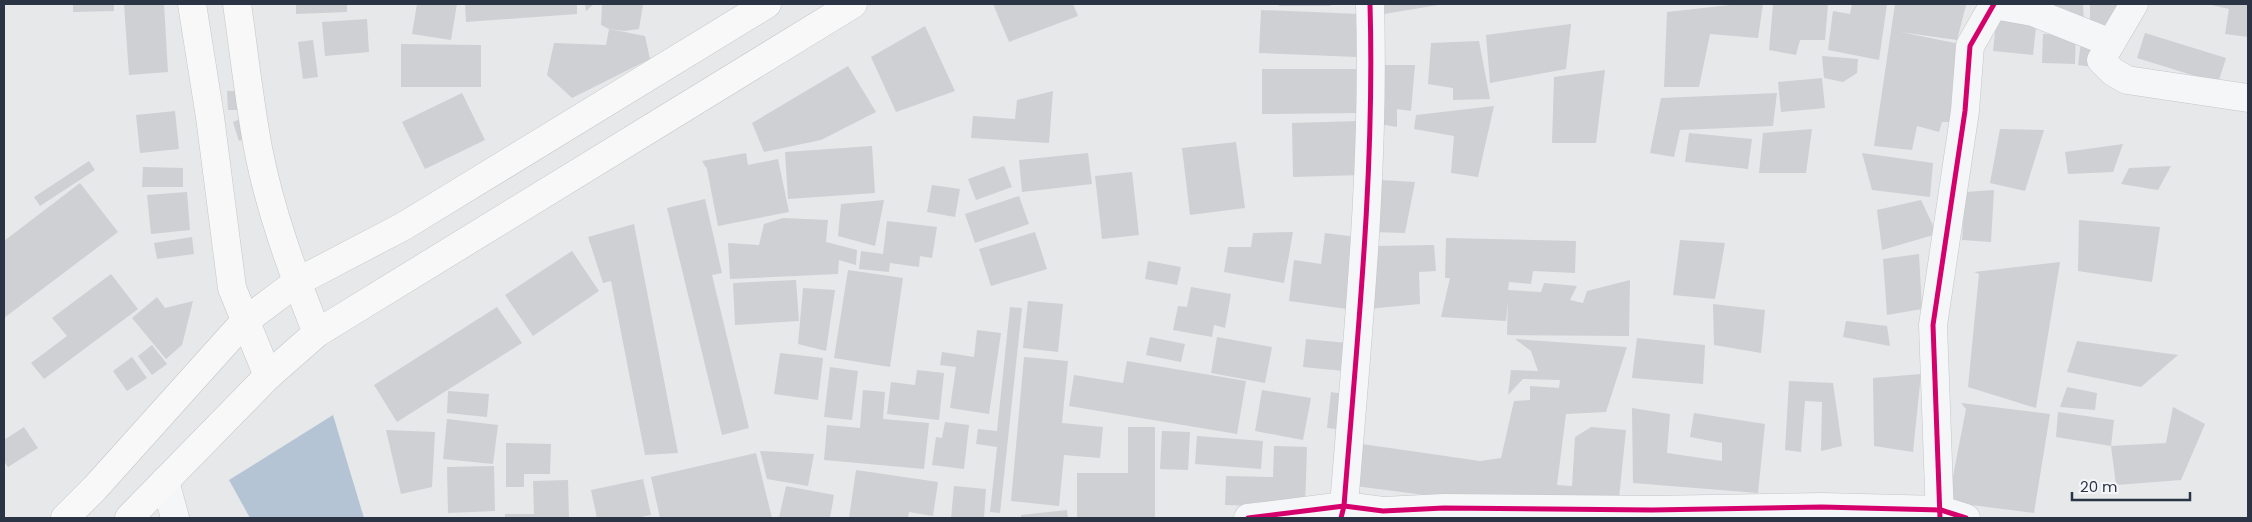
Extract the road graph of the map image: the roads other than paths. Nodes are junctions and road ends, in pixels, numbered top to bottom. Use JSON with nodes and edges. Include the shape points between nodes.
{"nodes":[{"id":1,"x":192,"y":4,"type":"edge"},
{"id":2,"x":237,"y":4,"type":"edge"},
{"id":3,"x":768,"y":4,"type":"edge"},
{"id":4,"x":853,"y":4,"type":"edge"},
{"id":5,"x":1370,"y":4,"type":"edge"},
{"id":6,"x":1994,"y":4,"type":"edge"},
{"id":7,"x":2134,"y":4,"type":"edge"},
{"id":8,"x":2111,"y":43,"type":"junction"},
{"id":9,"x":2248,"y":98,"type":"edge"},
{"id":10,"x":297,"y":282,"type":"junction"},
{"id":11,"x":245,"y":321,"type":"junction"},
{"id":12,"x":317,"y":333,"type":"junction"},
{"id":13,"x":268,"y":376,"type":"junction"},
{"id":14,"x":165,"y":482,"type":"junction"},
{"id":15,"x":1342,"y":512,"type":"edge"},
{"id":16,"x":1949,"y":515,"type":"edge"},
{"id":17,"x":65,"y":518,"type":"edge"},
{"id":18,"x":129,"y":518,"type":"edge"},
{"id":19,"x":175,"y":518,"type":"edge"},
{"id":20,"x":1248,"y":518,"type":"edge"}],
"edges":[{"from":1,"to":11,"type":"main road","via":[[232,288]]},
{"from":2,"to":10,"type":"main road","via":[[258,148]]},
{"from":3,"to":10,"type":"main road","via":[[404,226]]},
{"from":4,"to":12,"type":"main road"},
{"from":5,"to":15,"type":"street","via":[[1369,183]]},
{"from":6,"to":8,"type":"street","via":[[2033,12]]},
{"from":6,"to":16,"type":"street","via":[[1970,46],[1965,111],[1933,325]]},
{"from":7,"to":8,"type":"street"},
{"from":8,"to":9,"type":"street","via":[[2101,60],[2127,80]]},
{"from":10,"to":11,"type":"main road"},
{"from":10,"to":12,"type":"main road"},
{"from":11,"to":13,"type":"main road"},
{"from":11,"to":17,"type":"main road"},
{"from":12,"to":13,"type":"main road"},
{"from":13,"to":14,"type":"main road"},
{"from":14,"to":18,"type":"main road"},
{"from":14,"to":19,"type":"street"},
{"from":15,"to":16,"type":"street","via":[[1444,508],[1652,510],[1822,506]]},
{"from":15,"to":20,"type":"street"}]}
